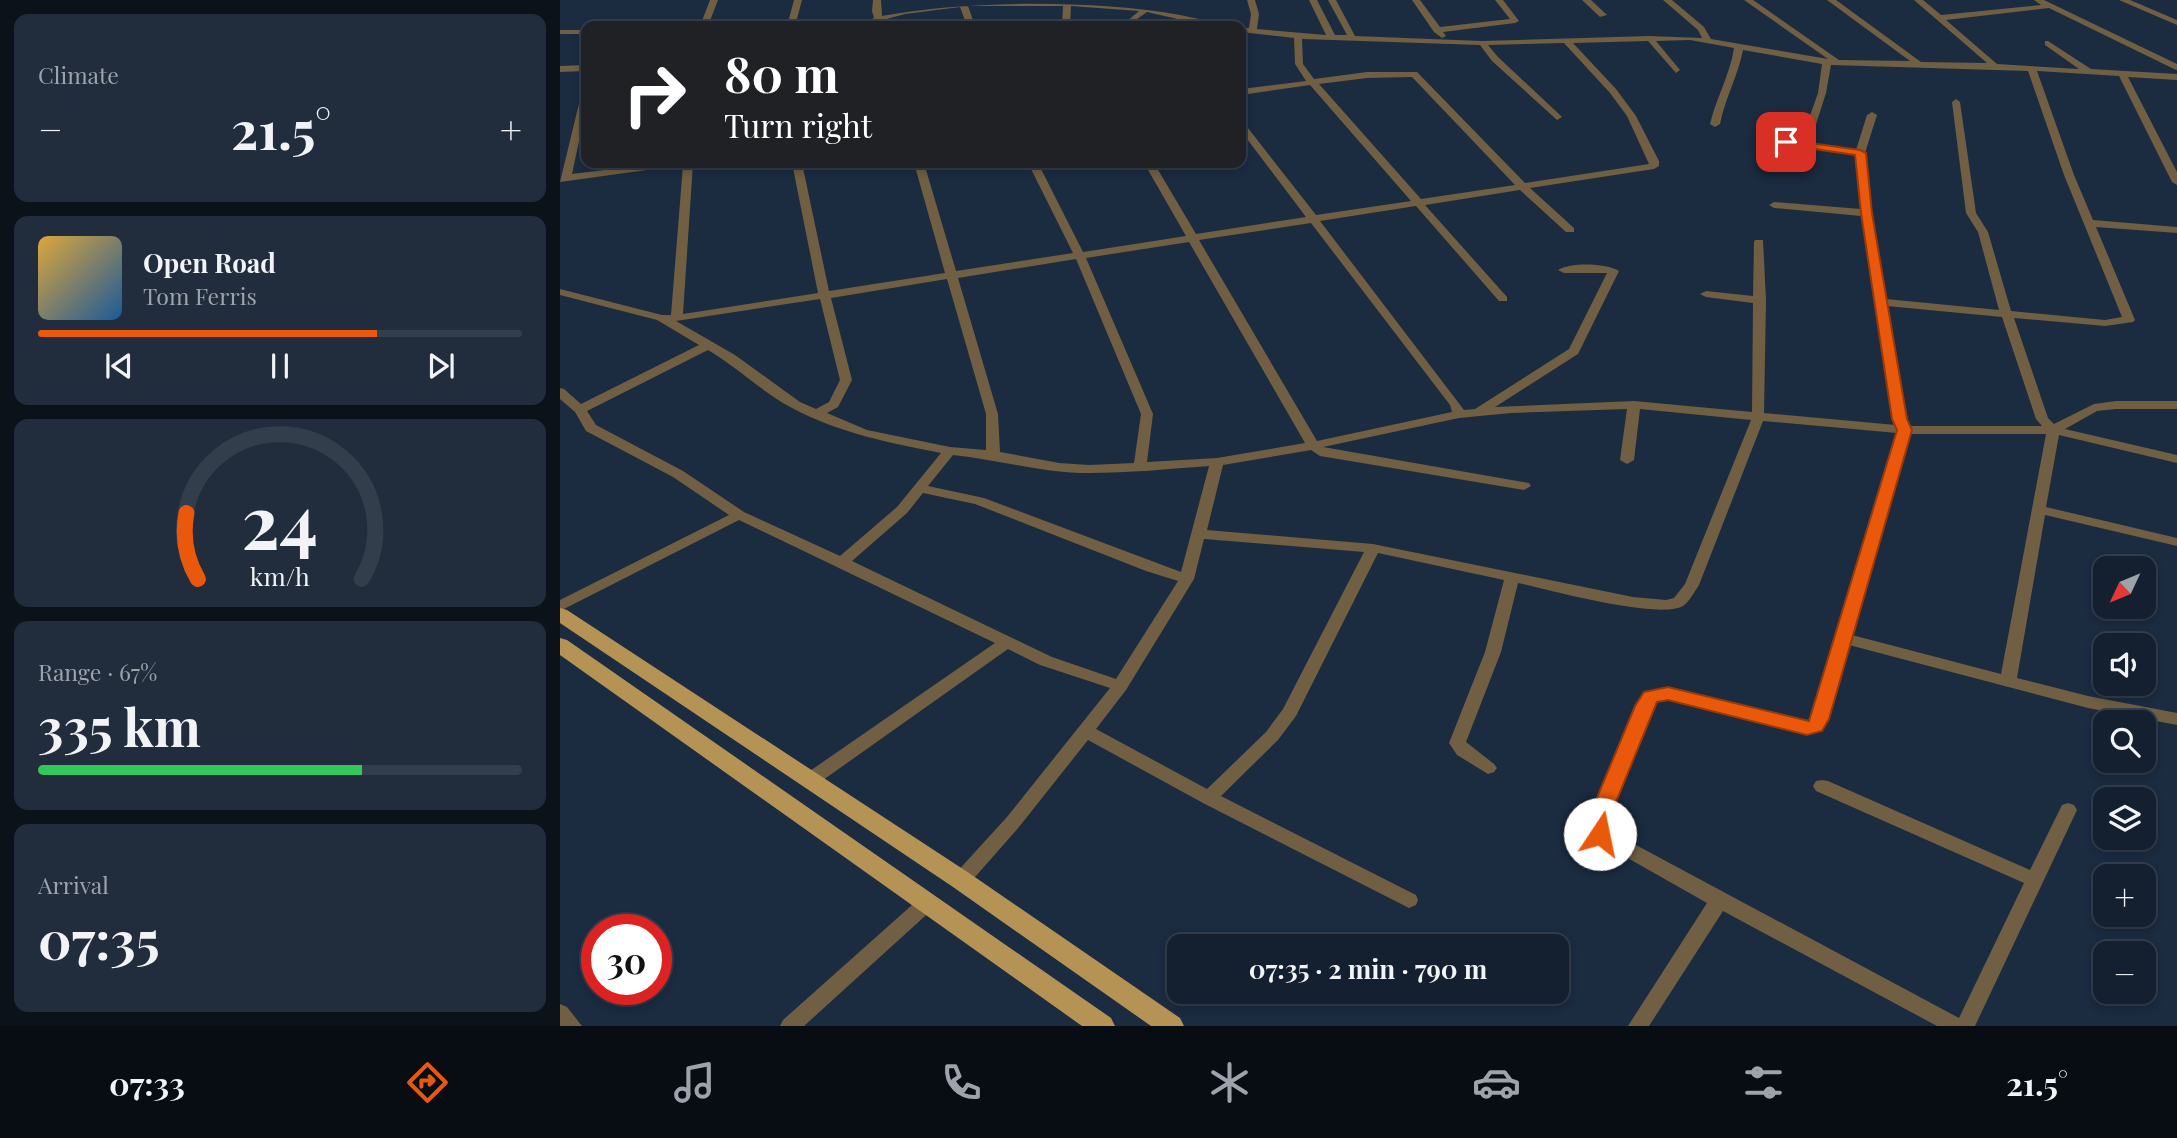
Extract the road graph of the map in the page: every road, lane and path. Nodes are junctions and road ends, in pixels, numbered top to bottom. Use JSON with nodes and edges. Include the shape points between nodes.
{"nodes":[{"id":1,"x":714,"y":0,"type":"edge"},
{"id":2,"x":798,"y":0,"type":"edge"},
{"id":3,"x":877,"y":0,"type":"edge"},
{"id":4,"x":1166,"y":0,"type":"edge"},
{"id":5,"x":1251,"y":0,"type":"edge"},
{"id":6,"x":1313,"y":0,"type":"edge"},
{"id":7,"x":1332,"y":0,"type":"edge"},
{"id":8,"x":1416,"y":0,"type":"edge"},
{"id":9,"x":1499,"y":0,"type":"edge"},
{"id":10,"x":1586,"y":0,"type":"edge"},
{"id":11,"x":1667,"y":0,"type":"edge"},
{"id":12,"x":1748,"y":0,"type":"edge"},
{"id":13,"x":1831,"y":0,"type":"edge"},
{"id":14,"x":1918,"y":0,"type":"edge"},
{"id":15,"x":2038,"y":0,"type":"edge"},
{"id":16,"x":2123,"y":0,"type":"edge"},
{"id":17,"x":1074,"y":2,"type":"edge"},
{"id":18,"x":963,"y":4,"type":"junction"},
{"id":19,"x":2050,"y":6,"type":"junction"},
{"id":20,"x":1146,"y":9,"type":"junction"},
{"id":21,"x":1603,"y":15,"type":"dead end"},
{"id":22,"x":1165,"y":16,"type":"junction"},
{"id":23,"x":1939,"y":18,"type":"junction"},
{"id":24,"x":705,"y":21,"type":"edge"},
{"id":25,"x":792,"y":21,"type":"edge"},
{"id":26,"x":879,"y":21,"type":"edge"},
{"id":27,"x":884,"y":21,"type":"edge"},
{"id":28,"x":969,"y":21,"type":"edge"},
{"id":29,"x":1068,"y":21,"type":"edge"},
{"id":30,"x":1131,"y":21,"type":"edge"},
{"id":31,"x":1187,"y":21,"type":"edge"},
{"id":32,"x":2177,"y":23,"type":"edge"},
{"id":33,"x":1437,"y":30,"type":"junction"},
{"id":34,"x":1246,"y":31,"type":"edge"},
{"id":35,"x":560,"y":32,"type":"edge"},
{"id":36,"x":581,"y":32,"type":"edge"},
{"id":37,"x":1253,"y":32,"type":"junction"},
{"id":38,"x":1298,"y":36,"type":"junction"},
{"id":39,"x":1649,"y":37,"type":"junction"},
{"id":40,"x":1332,"y":38,"type":"junction"},
{"id":41,"x":1353,"y":39,"type":"junction"},
{"id":42,"x":1707,"y":40,"type":"junction"},
{"id":43,"x":1446,"y":41,"type":"junction"},
{"id":44,"x":1567,"y":42,"type":"junction"},
{"id":45,"x":1482,"y":43,"type":"junction"},
{"id":46,"x":2048,"y":43,"type":"dead end"},
{"id":47,"x":1739,"y":46,"type":"junction"},
{"id":48,"x":1827,"y":62,"type":"junction"},
{"id":49,"x":1838,"y":63,"type":"junction"},
{"id":50,"x":1919,"y":64,"type":"junction"},
{"id":51,"x":1995,"y":66,"type":"junction"},
{"id":52,"x":2177,"y":67,"type":"edge"},
{"id":53,"x":581,"y":68,"type":"edge"},
{"id":54,"x":560,"y":69,"type":"edge"},
{"id":55,"x":2032,"y":69,"type":"junction"},
{"id":56,"x":1676,"y":71,"type":"dead end"},
{"id":57,"x":2091,"y":73,"type":"junction"},
{"id":58,"x":2123,"y":75,"type":"junction"},
{"id":59,"x":2177,"y":77,"type":"edge"},
{"id":60,"x":1313,"y":83,"type":"junction"},
{"id":61,"x":1246,"y":91,"type":"edge"},
{"id":62,"x":1956,"y":102,"type":"dead end"},
{"id":63,"x":581,"y":109,"type":"edge"},
{"id":64,"x":1872,"y":115,"type":"dead end"},
{"id":65,"x":1557,"y":117,"type":"dead end"},
{"id":66,"x":1715,"y":124,"type":"dead end"},
{"id":67,"x":1246,"y":132,"type":"edge"},
{"id":68,"x":1766,"y":139,"type":"dead end"},
{"id":69,"x":1805,"y":145,"type":"junction"},
{"id":70,"x":1860,"y":153,"type":"junction"},
{"id":71,"x":644,"y":168,"type":"edge"},
{"id":72,"x":688,"y":168,"type":"edge"},
{"id":73,"x":798,"y":168,"type":"edge"},
{"id":74,"x":920,"y":168,"type":"edge"},
{"id":75,"x":1036,"y":168,"type":"edge"},
{"id":76,"x":1152,"y":168,"type":"edge"},
{"id":77,"x":563,"y":179,"type":"edge"},
{"id":78,"x":2177,"y":182,"type":"edge"},
{"id":79,"x":1523,"y":187,"type":"junction"},
{"id":80,"x":1420,"y":204,"type":"junction"},
{"id":81,"x":1774,"y":205,"type":"dead end"},
{"id":82,"x":1866,"y":213,"type":"junction"},
{"id":83,"x":1313,"y":220,"type":"junction"},
{"id":84,"x":2090,"y":223,"type":"junction"},
{"id":85,"x":1570,"y":230,"type":"dead end"},
{"id":86,"x":2177,"y":230,"type":"edge"},
{"id":87,"x":1193,"y":239,"type":"junction"},
{"id":88,"x":1759,"y":242,"type":"dead end"},
{"id":89,"x":1080,"y":256,"type":"junction"},
{"id":90,"x":1564,"y":270,"type":"dead end"},
{"id":91,"x":951,"y":275,"type":"junction"},
{"id":92,"x":560,"y":292,"type":"edge"},
{"id":93,"x":824,"y":294,"type":"junction"},
{"id":94,"x":1706,"y":295,"type":"dead end"},
{"id":95,"x":1503,"y":299,"type":"dead end"},
{"id":96,"x":1760,"y":300,"type":"junction"},
{"id":97,"x":1882,"y":302,"type":"junction"},
{"id":98,"x":2008,"y":314,"type":"junction"},
{"id":99,"x":661,"y":318,"type":"junction"},
{"id":100,"x":677,"y":318,"type":"junction"},
{"id":101,"x":708,"y":345,"type":"junction"},
{"id":102,"x":560,"y":392,"type":"edge"},
{"id":103,"x":1634,"y":405,"type":"junction"},
{"id":104,"x":2177,"y":405,"type":"edge"},
{"id":105,"x":580,"y":410,"type":"junction"},
{"id":106,"x":1479,"y":412,"type":"junction"},
{"id":107,"x":817,"y":414,"type":"junction"},
{"id":108,"x":1459,"y":414,"type":"junction"},
{"id":109,"x":1758,"y":417,"type":"junction"},
{"id":110,"x":1904,"y":430,"type":"junction"},
{"id":111,"x":2053,"y":430,"type":"junction"},
{"id":112,"x":1312,"y":444,"type":"junction"},
{"id":113,"x":950,"y":451,"type":"junction"},
{"id":114,"x":993,"y":455,"type":"junction"},
{"id":115,"x":2177,"y":459,"type":"edge"},
{"id":116,"x":1627,"y":460,"type":"dead end"},
{"id":117,"x":1217,"y":462,"type":"junction"},
{"id":118,"x":1140,"y":466,"type":"junction"},
{"id":119,"x":1524,"y":486,"type":"dead end"},
{"id":120,"x":921,"y":489,"type":"junction"},
{"id":121,"x":2039,"y":509,"type":"junction"},
{"id":122,"x":739,"y":515,"type":"junction"},
{"id":123,"x":1199,"y":534,"type":"junction"},
{"id":124,"x":2177,"y":542,"type":"edge"},
{"id":125,"x":1373,"y":548,"type":"junction"},
{"id":126,"x":842,"y":562,"type":"junction"},
{"id":127,"x":1187,"y":579,"type":"junction"},
{"id":128,"x":1512,"y":579,"type":"junction"},
{"id":129,"x":560,"y":606,"type":"edge"},
{"id":130,"x":560,"y":614,"type":"edge"},
{"id":131,"x":1844,"y":638,"type":"junction"},
{"id":132,"x":1007,"y":642,"type":"junction"},
{"id":133,"x":560,"y":645,"type":"edge"},
{"id":134,"x":2008,"y":682,"type":"junction"},
{"id":135,"x":1120,"y":686,"type":"junction"},
{"id":136,"x":2177,"y":719,"type":"edge"},
{"id":137,"x":1086,"y":731,"type":"junction"},
{"id":138,"x":1488,"y":768,"type":"dead end"},
{"id":139,"x":810,"y":780,"type":"junction"},
{"id":140,"x":1822,"y":786,"type":"dead end"},
{"id":141,"x":1209,"y":798,"type":"junction"},
{"id":142,"x":2068,"y":810,"type":"dead end"},
{"id":143,"x":2033,"y":879,"type":"junction"},
{"id":144,"x":961,"y":880,"type":"junction"},
{"id":145,"x":1409,"y":900,"type":"dead end"},
{"id":146,"x":928,"y":902,"type":"junction"},
{"id":147,"x":1718,"y":902,"type":"junction"},
{"id":148,"x":560,"y":1013,"type":"edge"},
{"id":149,"x":572,"y":1026,"type":"edge"},
{"id":150,"x":790,"y":1026,"type":"edge"},
{"id":151,"x":1102,"y":1026,"type":"edge"},
{"id":152,"x":1171,"y":1026,"type":"edge"},
{"id":153,"x":1638,"y":1026,"type":"edge"},
{"id":154,"x":1955,"y":1026,"type":"edge"},
{"id":155,"x":1965,"y":1026,"type":"edge"}],
"edges":[{"from":1,"to":24,"type":"street"},
{"from":2,"to":25,"type":"street"},
{"from":3,"to":26,"type":"street"},
{"from":4,"to":22,"type":"street"},
{"from":5,"to":37,"type":"street"},
{"from":6,"to":40,"type":"street"},
{"from":7,"to":41,"type":"street"},
{"from":8,"to":33,"type":"street"},
{"from":9,"to":33,"type":"street","via":[[1515,21]]},
{"from":10,"to":21,"type":"street"},
{"from":11,"to":42,"type":"street","via":[[1701,29]]},
{"from":12,"to":49,"type":"street"},
{"from":13,"to":50,"type":"street"},
{"from":14,"to":23,"type":"street"},
{"from":15,"to":19,"type":"street"},
{"from":16,"to":32,"type":"street"},
{"from":17,"to":18,"type":"street"},
{"from":17,"to":20,"type":"street"},
{"from":17,"to":29,"type":"street"},
{"from":18,"to":27,"type":"street","via":[[904,12]]},
{"from":18,"to":28,"type":"street"},
{"from":19,"to":23,"type":"street"},
{"from":19,"to":52,"type":"street"},
{"from":20,"to":22,"type":"street"},
{"from":20,"to":30,"type":"street"},
{"from":22,"to":31,"type":"street"},
{"from":23,"to":51,"type":"street"},
{"from":33,"to":43,"type":"street"},
{"from":34,"to":37,"type":"street"},
{"from":35,"to":36,"type":"street"},
{"from":37,"to":38,"type":"street"},
{"from":38,"to":40,"type":"street"},
{"from":38,"to":60,"type":"street","via":[[1299,64]]},
{"from":39,"to":42,"type":"street"},
{"from":39,"to":44,"type":"street"},
{"from":39,"to":56,"type":"street"},
{"from":40,"to":41,"type":"street"},
{"from":41,"to":43,"type":"street"},
{"from":42,"to":47,"type":"street"},
{"from":43,"to":45,"type":"street"},
{"from":44,"to":45,"type":"street"},
{"from":44,"to":79,"type":"street","via":[[1613,90],[1654,166]]},
{"from":45,"to":65,"type":"street"},
{"from":46,"to":57,"type":"street"},
{"from":47,"to":48,"type":"street"},
{"from":47,"to":66,"type":"street"},
{"from":48,"to":49,"type":"street"},
{"from":48,"to":69,"type":"street"},
{"from":49,"to":50,"type":"street"},
{"from":50,"to":51,"type":"street"},
{"from":51,"to":55,"type":"street"},
{"from":53,"to":54,"type":"street"},
{"from":55,"to":57,"type":"street"},
{"from":55,"to":84,"type":"street","via":[[2057,146]]},
{"from":57,"to":58,"type":"street"},
{"from":58,"to":59,"type":"street"},
{"from":58,"to":78,"type":"street"},
{"from":60,"to":61,"type":"street"},
{"from":60,"to":79,"type":"street","via":[[1414,74]]},
{"from":60,"to":80,"type":"street"},
{"from":62,"to":98,"type":"street","via":[[1971,213],[1983,232]]},
{"from":63,"to":77,"type":"street"},
{"from":64,"to":70,"type":"street"},
{"from":67,"to":83,"type":"street"},
{"from":68,"to":69,"type":"street"},
{"from":69,"to":70,"type":"street"},
{"from":70,"to":82,"type":"street"},
{"from":71,"to":77,"type":"street"},
{"from":72,"to":100,"type":"street"},
{"from":73,"to":93,"type":"street"},
{"from":74,"to":91,"type":"street"},
{"from":75,"to":89,"type":"street"},
{"from":76,"to":87,"type":"street"},
{"from":79,"to":80,"type":"street"},
{"from":79,"to":85,"type":"street"},
{"from":80,"to":83,"type":"street"},
{"from":80,"to":95,"type":"street"},
{"from":81,"to":82,"type":"street"},
{"from":82,"to":97,"type":"street"},
{"from":83,"to":87,"type":"street"},
{"from":83,"to":108,"type":"street"},
{"from":84,"to":86,"type":"street"},
{"from":84,"to":98,"type":"street","via":[[2129,320],[2116,323]]},
{"from":87,"to":89,"type":"street"},
{"from":87,"to":112,"type":"street"},
{"from":88,"to":96,"type":"street"},
{"from":89,"to":91,"type":"street"},
{"from":89,"to":118,"type":"street","via":[[1147,414]]},
{"from":90,"to":106,"type":"street","via":[[1613,271],[1578,347]]},
{"from":91,"to":93,"type":"street"},
{"from":91,"to":114,"type":"street","via":[[992,414]]},
{"from":92,"to":99,"type":"street"},
{"from":93,"to":100,"type":"street"},
{"from":93,"to":107,"type":"street","via":[[846,380],[834,404]]},
{"from":94,"to":96,"type":"street"},
{"from":96,"to":109,"type":"street"},
{"from":97,"to":98,"type":"street"},
{"from":97,"to":110,"type":"street"},
{"from":98,"to":111,"type":"street","via":[[2042,419]]},
{"from":99,"to":100,"type":"street"},
{"from":99,"to":101,"type":"street"},
{"from":101,"to":105,"type":"street"},
{"from":101,"to":107,"type":"street","via":[[796,405]]},
{"from":102,"to":105,"type":"street"},
{"from":103,"to":106,"type":"street"},
{"from":103,"to":109,"type":"street"},
{"from":103,"to":116,"type":"street"},
{"from":104,"to":111,"type":"street","via":[[2094,408]]},
{"from":105,"to":122,"type":"street","via":[[591,428],[678,474]]},
{"from":106,"to":108,"type":"street"},
{"from":107,"to":113,"type":"street","via":[[863,433]]},
{"from":108,"to":112,"type":"street"},
{"from":109,"to":110,"type":"street"},
{"from":109,"to":128,"type":"street","via":[[1692,585],[1679,602],[1633,602]]},
{"from":110,"to":111,"type":"street"},
{"from":110,"to":131,"type":"street"},
{"from":111,"to":115,"type":"street"},
{"from":111,"to":121,"type":"street"},
{"from":112,"to":117,"type":"street"},
{"from":112,"to":119,"type":"street","via":[[1320,452]]},
{"from":113,"to":114,"type":"street"},
{"from":113,"to":120,"type":"street"},
{"from":114,"to":118,"type":"street","via":[[1073,468]]},
{"from":117,"to":118,"type":"street"},
{"from":117,"to":123,"type":"street"},
{"from":120,"to":126,"type":"street"},
{"from":120,"to":127,"type":"street","via":[[992,505]]},
{"from":121,"to":124,"type":"street"},
{"from":121,"to":134,"type":"street"},
{"from":122,"to":126,"type":"street"},
{"from":122,"to":129,"type":"street"},
{"from":123,"to":125,"type":"street"},
{"from":123,"to":127,"type":"street"},
{"from":125,"to":128,"type":"street"},
{"from":125,"to":141,"type":"street","via":[[1290,712]]},
{"from":126,"to":132,"type":"street"},
{"from":127,"to":135,"type":"street"},
{"from":128,"to":138,"type":"street","via":[[1493,652],[1457,743]]},
{"from":130,"to":139,"type":"main road"},
{"from":131,"to":134,"type":"street"},
{"from":131,"to":147,"type":"street","via":[[1815,727],[1668,694],[1651,697],[1644,706],[1597,824],[1600,834]]},
{"from":132,"to":135,"type":"street","via":[[1046,661]]},
{"from":132,"to":139,"type":"street"},
{"from":133,"to":146,"type":"main road"},
{"from":134,"to":136,"type":"street"},
{"from":135,"to":137,"type":"street"},
{"from":137,"to":141,"type":"street"},
{"from":137,"to":144,"type":"street"},
{"from":139,"to":144,"type":"main road"},
{"from":140,"to":143,"type":"street"},
{"from":141,"to":145,"type":"street"},
{"from":142,"to":143,"type":"street"},
{"from":143,"to":155,"type":"street"},
{"from":144,"to":152,"type":"main road"},
{"from":146,"to":150,"type":"street"},
{"from":146,"to":151,"type":"main road"},
{"from":147,"to":153,"type":"street"},
{"from":147,"to":154,"type":"street","via":[[1812,947]]},
{"from":148,"to":149,"type":"street"}]}
